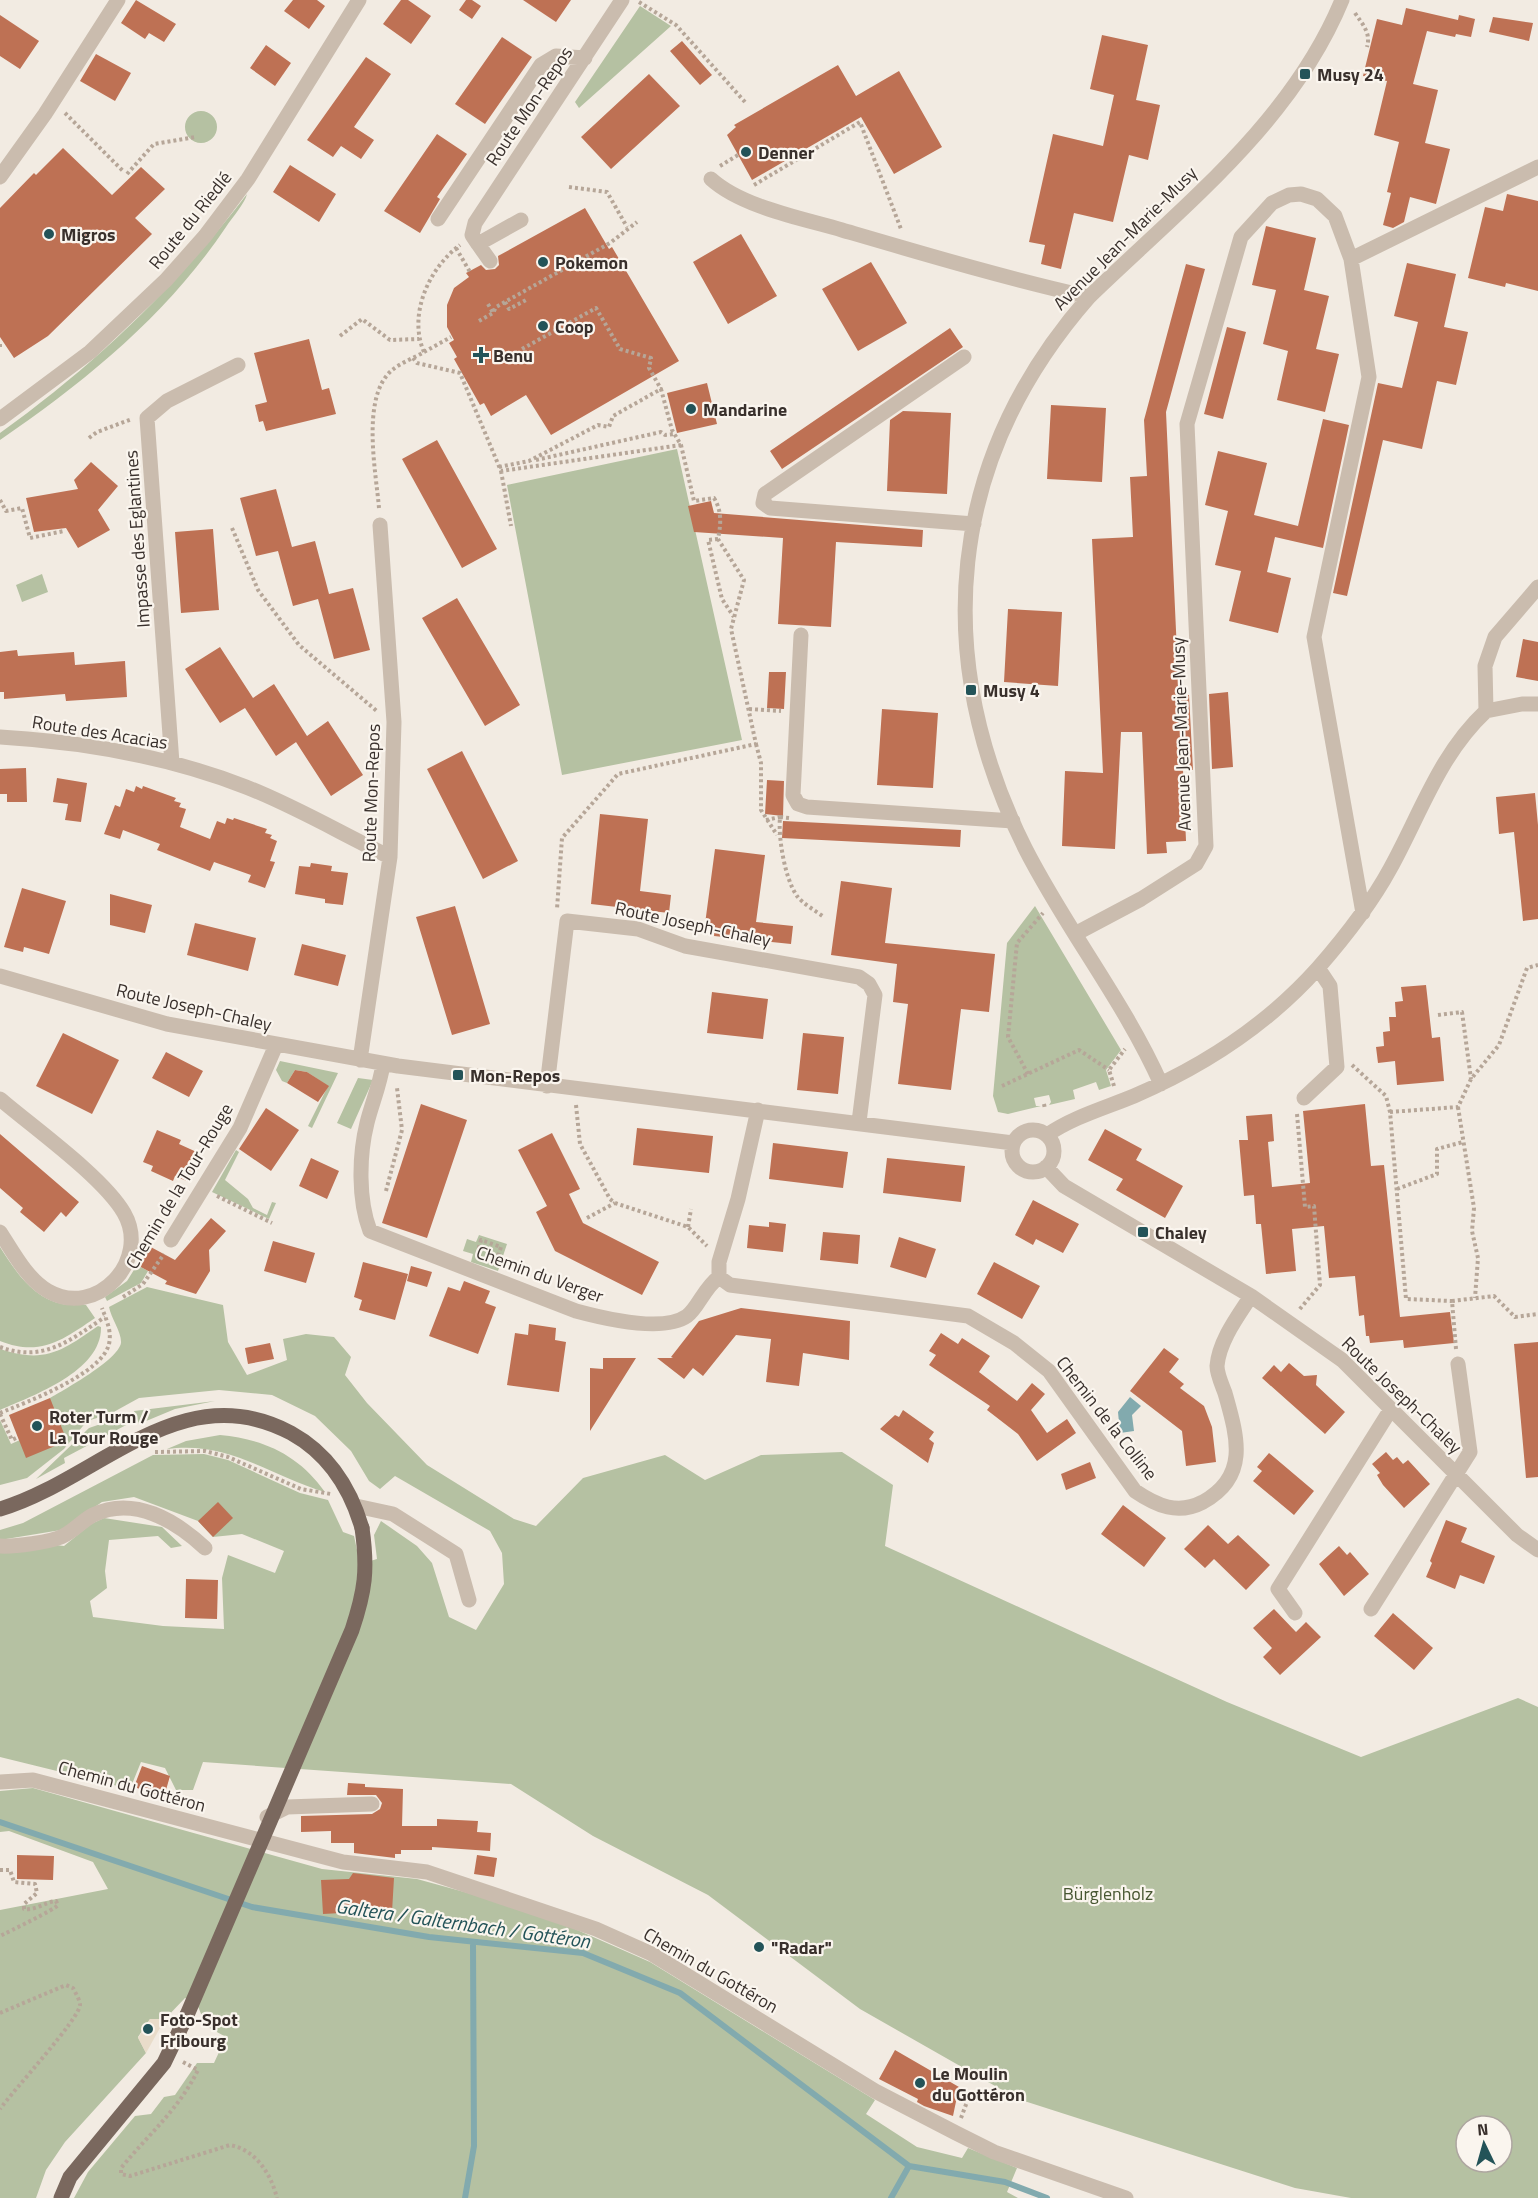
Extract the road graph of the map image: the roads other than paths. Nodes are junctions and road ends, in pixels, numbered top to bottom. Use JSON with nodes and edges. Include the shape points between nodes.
{"nodes":[{"id":1,"x":118,"y":0,"type":"edge"},
{"id":2,"x":359,"y":0,"type":"edge"},
{"id":3,"x":622,"y":0,"type":"edge"},
{"id":4,"x":1342,"y":0,"type":"edge"},
{"id":5,"x":585,"y":58,"type":"junction"},
{"id":6,"x":1538,"y":167,"type":"edge"},
{"id":7,"x":0,"y":177,"type":"edge"},
{"id":8,"x":711,"y":179,"type":"dead end"},
{"id":9,"x":438,"y":219,"type":"dead end"},
{"id":10,"x":521,"y":220,"type":"dead end"},
{"id":11,"x":475,"y":240,"type":"junction"},
{"id":12,"x":1352,"y":259,"type":"junction"},
{"id":13,"x":490,"y":261,"type":"dead end"},
{"id":14,"x":1089,"y":297,"type":"junction"},
{"id":15,"x":964,"y":357,"type":"dead end"},
{"id":16,"x":238,"y":365,"type":"dead end"},
{"id":17,"x":0,"y":419,"type":"edge"},
{"id":18,"x":974,"y":524,"type":"junction"},
{"id":19,"x":380,"y":525,"type":"road end"},
{"id":20,"x":1538,"y":586,"type":"edge"},
{"id":21,"x":801,"y":635,"type":"dead end"},
{"id":22,"x":1538,"y":704,"type":"edge"},
{"id":23,"x":1486,"y":711,"type":"junction"},
{"id":24,"x":0,"y":737,"type":"edge"},
{"id":25,"x":172,"y":763,"type":"junction"},
{"id":26,"x":1013,"y":821,"type":"junction"},
{"id":27,"x":390,"y":857,"type":"junction"},
{"id":28,"x":1363,"y":913,"type":"junction"},
{"id":29,"x":1076,"y":934,"type":"junction"},
{"id":30,"x":1318,"y":968,"type":"junction"},
{"id":31,"x":0,"y":976,"type":"edge"},
{"id":32,"x":276,"y":1045,"type":"junction"},
{"id":33,"x":360,"y":1060,"type":"junction"},
{"id":34,"x":383,"y":1064,"type":"junction"},
{"id":35,"x":1161,"y":1084,"type":"junction"},
{"id":36,"x":547,"y":1086,"type":"junction"},
{"id":37,"x":1304,"y":1098,"type":"road end"},
{"id":38,"x":0,"y":1099,"type":"edge"},
{"id":39,"x":758,"y":1110,"type":"junction"},
{"id":40,"x":859,"y":1122,"type":"junction"},
{"id":41,"x":1047,"y":1135,"type":"junction"},
{"id":42,"x":1013,"y":1143,"type":"junction"},
{"id":43,"x":1046,"y":1167,"type":"junction"},
{"id":44,"x":0,"y":1232,"type":"edge"},
{"id":45,"x":171,"y":1240,"type":"road end"},
{"id":46,"x":719,"y":1270,"type":"junction"},
{"id":47,"x":1251,"y":1296,"type":"junction"},
{"id":48,"x":1458,"y":1364,"type":"road end"},
{"id":49,"x":1391,"y":1409,"type":"junction"},
{"id":50,"x":1456,"y":1475,"type":"junction"},
{"id":51,"x":352,"y":1499,"type":"junction"},
{"id":52,"x":0,"y":1509,"type":"edge"},
{"id":53,"x":0,"y":1546,"type":"edge"},
{"id":54,"x":205,"y":1548,"type":"dead end"},
{"id":55,"x":1538,"y":1550,"type":"edge"},
{"id":56,"x":469,"y":1600,"type":"dead end"},
{"id":57,"x":1371,"y":1609,"type":"dead end"},
{"id":58,"x":1295,"y":1613,"type":"dead end"},
{"id":59,"x":0,"y":1782,"type":"edge"},
{"id":60,"x":372,"y":1804,"type":"dead end"},
{"id":61,"x":253,"y":1840,"type":"junction"},
{"id":62,"x":61,"y":2198,"type":"edge"},
{"id":63,"x":1126,"y":2198,"type":"edge"}],
"edges":[{"from":1,"to":7,"type":"street"},
{"from":2,"to":17,"type":"street","name":"Route du Riedlé","via":[[248,179],[205,236],[166,280],[90,352]]},
{"from":3,"to":5,"type":"street","name":"Route Mon-Repos"},
{"from":4,"to":14,"type":"street","name":"Avenue Jean-Marie-Musy","via":[[1328,35],[1305,74],[1275,113]]},
{"from":5,"to":9,"type":"street","via":[[556,56],[541,65]]},
{"from":5,"to":11,"type":"street","name":"Route Mon-Repos","via":[[475,223]]},
{"from":6,"to":12,"type":"street"},
{"from":8,"to":14,"type":"street","via":[[722,190],[788,214],[1011,279]]},
{"from":10,"to":11,"type":"street"},
{"from":11,"to":13,"type":"street"},
{"from":12,"to":28,"type":"street","name":"Avenue Jean-Marie-Musy","via":[[1369,377],[1314,637]]},
{"from":12,"to":29,"type":"street","name":"Avenue Jean-Marie-Musy","via":[[1335,216],[1317,199],[1301,194],[1272,204],[1241,237],[1187,424],[1206,846],[1196,864]]},
{"from":14,"to":18,"type":"street","name":"Avenue Jean-Marie-Musy","via":[[1033,371],[1005,425],[984,481]]},
{"from":15,"to":18,"type":"street","via":[[765,494],[763,503],[770,508]]},
{"from":16,"to":25,"type":"street","name":"Impasse des Eglantines","via":[[167,401],[147,418]]},
{"from":18,"to":26,"type":"street","name":"Avenue Jean-Marie-Musy","via":[[964,598],[967,665],[994,780]]},
{"from":19,"to":27,"type":"street","name":"Route Mon-Repos","via":[[394,722]]},
{"from":20,"to":23,"type":"street","via":[[1495,638],[1485,666]]},
{"from":21,"to":26,"type":"street","via":[[793,795],[798,804]]},
{"from":22,"to":23,"type":"street"},
{"from":23,"to":28,"type":"street","via":[[1451,749]]},
{"from":24,"to":25,"type":"street","name":"Route des Acacias","via":[[53,740]]},
{"from":25,"to":27,"type":"street","name":"Route des Acacias","via":[[247,787]]},
{"from":26,"to":29,"type":"street","name":"Avenue Jean-Marie-Musy"},
{"from":27,"to":33,"type":"street","name":"Route Mon-Repos"},
{"from":28,"to":30,"type":"street"},
{"from":29,"to":35,"type":"street","name":"Avenue Jean-Marie-Musy"},
{"from":30,"to":35,"type":"street","via":[[1239,1040]]},
{"from":30,"to":37,"type":"street","via":[[1330,986],[1337,1067]]},
{"from":31,"to":32,"type":"street","name":"Route Joseph-Chaley","via":[[167,1024]]},
{"from":32,"to":33,"type":"street","name":"Route Joseph-Chaley"},
{"from":32,"to":45,"type":"street","name":"Chemin de la Tour-Rouge","via":[[240,1128]]},
{"from":33,"to":34,"type":"street","name":"Route Joseph-Chaley"},
{"from":34,"to":36,"type":"street","name":"Route Joseph-Chaley"},
{"from":34,"to":46,"type":"street","name":"Chemin du Verger","via":[[363,1140],[362,1180],[370,1231],[485,1268],[576,1311],[636,1323],[667,1322],[687,1316]]},
{"from":35,"to":41,"type":"street","via":[[1059,1126]]},
{"from":36,"to":39,"type":"street","name":"Route Joseph-Chaley"},
{"from":36,"to":40,"type":"street","name":"Route Joseph-Chaley","via":[[567,921],[612,925],[638,929],[685,946],[859,977],[869,984],[875,995]]},
{"from":38,"to":44,"type":"street","via":[[109,1192],[125,1215],[130,1239],[128,1262],[105,1290],[71,1298],[40,1286]]},
{"from":39,"to":40,"type":"street","name":"Route Joseph-Chaley"},
{"from":39,"to":46,"type":"street"},
{"from":40,"to":42,"type":"street","name":"Route Joseph-Chaley"},
{"from":41,"to":42,"type":"street","via":[[1028,1130]]},
{"from":41,"to":43,"type":"street","via":[[1054,1151]]},
{"from":42,"to":43,"type":"street","via":[[1012,1156],[1020,1167],[1033,1172]]},
{"from":43,"to":47,"type":"street","name":"Route Joseph-Chaley","via":[[1064,1186]]},
{"from":46,"to":47,"type":"street","name":"Chemin de la Colline","via":[[730,1285],[968,1316],[1014,1343],[1049,1371],[1135,1491],[1171,1509],[1193,1507],[1231,1478],[1238,1454],[1217,1367],[1229,1330]]},
{"from":47,"to":49,"type":"street","name":"Route Joseph-Chaley","via":[[1342,1360]]},
{"from":48,"to":50,"type":"street","via":[[1470,1452]]},
{"from":49,"to":50,"type":"street","name":"Route Joseph-Chaley"},
{"from":49,"to":58,"type":"street","via":[[1278,1589]]},
{"from":50,"to":55,"type":"street","name":"Route Joseph-Chaley","via":[[1517,1535]]},
{"from":50,"to":57,"type":"street"},
{"from":51,"to":52,"type":"main road","via":[[333,1467],[313,1445],[244,1417],[214,1415],[188,1419],[140,1438],[52,1486]]},
{"from":51,"to":56,"type":"street","via":[[393,1514],[456,1554]]},
{"from":51,"to":62,"type":"main road","bridge":true,"via":[[366,1556],[365,1593],[352,1630],[169,2053],[70,2177]]},
{"from":53,"to":54,"type":"street","via":[[63,1537],[94,1514],[119,1508],[155,1512],[187,1531]]},
{"from":59,"to":61,"type":"street","name":"Chemin du Gottéron","via":[[33,1780]]},
{"from":60,"to":61,"type":"street","via":[[287,1807],[267,1816]]},
{"from":61,"to":63,"type":"street","name":"Chemin du Gottéron","via":[[343,1862],[427,1872],[596,1929],[652,1954],[876,2091],[956,2133],[994,2152]]}]}
